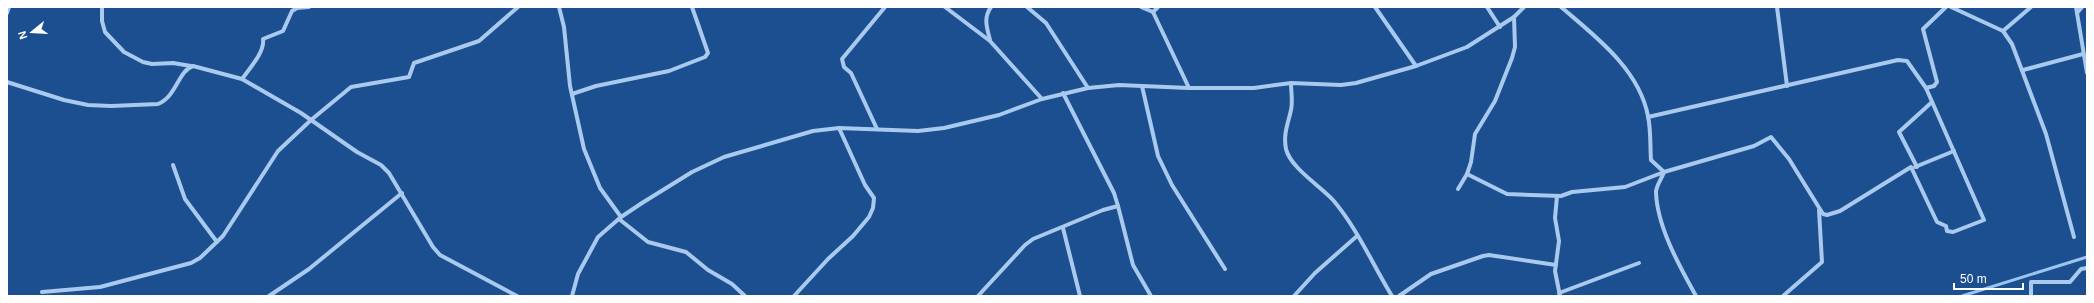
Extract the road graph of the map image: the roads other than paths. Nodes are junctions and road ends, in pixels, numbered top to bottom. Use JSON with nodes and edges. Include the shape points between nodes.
{"nodes":[{"id":1,"x":9,"y":7,"type":"edge"},
{"id":2,"x":102,"y":7,"type":"edge"},
{"id":3,"x":309,"y":7,"type":"edge"},
{"id":4,"x":518,"y":7,"type":"edge"},
{"id":5,"x":559,"y":7,"type":"edge"},
{"id":6,"x":692,"y":7,"type":"edge"},
{"id":7,"x":885,"y":7,"type":"edge"},
{"id":8,"x":945,"y":7,"type":"edge"},
{"id":9,"x":991,"y":7,"type":"edge"},
{"id":10,"x":1027,"y":7,"type":"edge"},
{"id":11,"x":1141,"y":7,"type":"edge"},
{"id":12,"x":1158,"y":7,"type":"edge"},
{"id":13,"x":1375,"y":7,"type":"edge"},
{"id":14,"x":1487,"y":7,"type":"edge"},
{"id":15,"x":1524,"y":7,"type":"edge"},
{"id":16,"x":1561,"y":7,"type":"edge"},
{"id":17,"x":1777,"y":7,"type":"edge"},
{"id":18,"x":1946,"y":7,"type":"edge"},
{"id":19,"x":1951,"y":7,"type":"edge"},
{"id":20,"x":2031,"y":7,"type":"edge"},
{"id":21,"x":2076,"y":7,"type":"edge"},
{"id":22,"x":2082,"y":7,"type":"edge"},
{"id":23,"x":7,"y":12,"type":"edge"},
{"id":24,"x":1153,"y":12,"type":"junction"},
{"id":25,"x":2077,"y":13,"type":"junction"},
{"id":26,"x":1514,"y":17,"type":"junction"},
{"id":27,"x":1500,"y":27,"type":"junction"},
{"id":28,"x":2003,"y":31,"type":"junction"},
{"id":29,"x":990,"y":41,"type":"junction"},
{"id":30,"x":2083,"y":54,"type":"junction"},
{"id":31,"x":193,"y":66,"type":"junction"},
{"id":32,"x":1416,"y":66,"type":"junction"},
{"id":33,"x":2023,"y":70,"type":"junction"},
{"id":34,"x":2087,"y":73,"type":"edge"},
{"id":35,"x":242,"y":80,"type":"junction"},
{"id":36,"x":7,"y":82,"type":"edge"},
{"id":37,"x":1291,"y":83,"type":"junction"},
{"id":38,"x":1142,"y":86,"type":"junction"},
{"id":39,"x":1786,"y":86,"type":"junction"},
{"id":40,"x":1088,"y":88,"type":"junction"},
{"id":41,"x":1189,"y":88,"type":"junction"},
{"id":42,"x":1926,"y":88,"type":"junction"},
{"id":43,"x":1063,"y":93,"type":"junction"},
{"id":44,"x":572,"y":94,"type":"junction"},
{"id":45,"x":1042,"y":99,"type":"junction"},
{"id":46,"x":1932,"y":102,"type":"junction"},
{"id":47,"x":1648,"y":117,"type":"junction"},
{"id":48,"x":311,"y":120,"type":"junction"},
{"id":49,"x":839,"y":128,"type":"junction"},
{"id":50,"x":877,"y":129,"type":"junction"},
{"id":51,"x":1954,"y":151,"type":"junction"},
{"id":52,"x":173,"y":165,"type":"dead end"},
{"id":53,"x":1911,"y":167,"type":"junction"},
{"id":54,"x":1917,"y":167,"type":"junction"},
{"id":55,"x":1664,"y":172,"type":"junction"},
{"id":56,"x":1467,"y":174,"type":"junction"},
{"id":57,"x":1458,"y":189,"type":"dead end"},
{"id":58,"x":402,"y":193,"type":"junction"},
{"id":59,"x":1557,"y":196,"type":"junction"},
{"id":60,"x":1118,"y":206,"type":"junction"},
{"id":61,"x":1819,"y":210,"type":"junction"},
{"id":62,"x":620,"y":218,"type":"junction"},
{"id":63,"x":1063,"y":228,"type":"junction"},
{"id":64,"x":1357,"y":236,"type":"junction"},
{"id":65,"x":2074,"y":237,"type":"dead end"},
{"id":66,"x":217,"y":242,"type":"junction"},
{"id":67,"x":1639,"y":263,"type":"dead end"},
{"id":68,"x":1556,"y":265,"type":"junction"},
{"id":69,"x":2087,"y":268,"type":"edge"},
{"id":70,"x":1225,"y":269,"type":"dead end"},
{"id":71,"x":42,"y":292,"type":"dead end"},
{"id":72,"x":1560,"y":295,"type":"edge"},
{"id":73,"x":269,"y":296,"type":"edge"},
{"id":74,"x":517,"y":296,"type":"edge"},
{"id":75,"x":572,"y":296,"type":"edge"},
{"id":76,"x":745,"y":296,"type":"edge"},
{"id":77,"x":794,"y":296,"type":"edge"},
{"id":78,"x":978,"y":296,"type":"edge"},
{"id":79,"x":1080,"y":296,"type":"edge"},
{"id":80,"x":1151,"y":296,"type":"edge"},
{"id":81,"x":1294,"y":296,"type":"edge"},
{"id":82,"x":1392,"y":296,"type":"edge"},
{"id":83,"x":1399,"y":296,"type":"edge"},
{"id":84,"x":1696,"y":296,"type":"edge"},
{"id":85,"x":1783,"y":296,"type":"edge"},
{"id":86,"x":2031,"y":296,"type":"edge"}],
"edges":[{"from":1,"to":23,"type":"street"},
{"from":2,"to":31,"type":"street","via":[[105,32],[124,52],[142,62]]},
{"from":3,"to":35,"type":"street","via":[[292,11],[283,31],[263,39],[264,44]]},
{"from":4,"to":48,"type":"street","via":[[479,41],[414,63],[411,76],[404,79],[351,87]]},
{"from":5,"to":44,"type":"street"},
{"from":6,"to":44,"type":"street","via":[[708,53],[705,57],[669,71],[596,86]]},
{"from":7,"to":50,"type":"street","via":[[842,59]]},
{"from":8,"to":29,"type":"street"},
{"from":9,"to":29,"type":"street","via":[[986,19]]},
{"from":10,"to":40,"type":"street","via":[[1046,23]]},
{"from":11,"to":24,"type":"street"},
{"from":12,"to":24,"type":"street"},
{"from":13,"to":32,"type":"street"},
{"from":14,"to":27,"type":"street"},
{"from":15,"to":26,"type":"street"},
{"from":16,"to":47,"type":"street","via":[[1608,49],[1626,71],[1642,97]]},
{"from":17,"to":39,"type":"street"},
{"from":18,"to":42,"type":"street","via":[[1923,29],[1937,82],[1934,86]]},
{"from":19,"to":28,"type":"street"},
{"from":20,"to":28,"type":"street"},
{"from":21,"to":25,"type":"street"},
{"from":22,"to":25,"type":"street"},
{"from":24,"to":41,"type":"street"},
{"from":25,"to":30,"type":"street"},
{"from":26,"to":27,"type":"street"},
{"from":26,"to":56,"type":"street","via":[[1515,47],[1512,58],[1495,102],[1475,134]]},
{"from":27,"to":32,"type":"street","via":[[1467,47]]},
{"from":28,"to":33,"type":"street","via":[[2012,44]]},
{"from":29,"to":45,"type":"street"},
{"from":30,"to":33,"type":"street"},
{"from":30,"to":34,"type":"street"},
{"from":31,"to":35,"type":"street"},
{"from":31,"to":36,"type":"street","via":[[185,72],[170,97],[158,104],[88,105]]},
{"from":32,"to":37,"type":"street","via":[[1356,83]]},
{"from":33,"to":65,"type":"street","via":[[2046,134]]},
{"from":35,"to":48,"type":"street"},
{"from":37,"to":41,"type":"street","via":[[1254,88]]},
{"from":37,"to":64,"type":"street","via":[[1291,110],[1285,128],[1286,150],[1290,160],[1332,200]]},
{"from":38,"to":40,"type":"street"},
{"from":38,"to":41,"type":"street"},
{"from":38,"to":70,"type":"street","via":[[1158,156],[1172,185]]},
{"from":39,"to":42,"type":"street","via":[[1898,60],[1907,61]]},
{"from":39,"to":47,"type":"street"},
{"from":40,"to":43,"type":"street"},
{"from":42,"to":46,"type":"street"},
{"from":43,"to":45,"type":"street"},
{"from":43,"to":60,"type":"street","via":[[1114,193]]},
{"from":44,"to":62,"type":"street","via":[[592,171]]},
{"from":45,"to":50,"type":"street","via":[[999,114],[944,128],[918,131]]},
{"from":46,"to":51,"type":"street"},
{"from":46,"to":54,"type":"street","via":[[1899,132]]},
{"from":47,"to":55,"type":"street","via":[[1652,160]]},
{"from":48,"to":58,"type":"street","via":[[357,152],[381,165]]},
{"from":48,"to":66,"type":"street","via":[[278,151]]},
{"from":49,"to":50,"type":"street"},
{"from":49,"to":62,"type":"street","via":[[813,132],[724,158],[692,172]]},
{"from":49,"to":77,"type":"street","via":[[865,186],[874,198],[873,208],[853,236]]},
{"from":51,"to":53,"type":"street","via":[[1984,220],[1953,232],[1947,231],[1946,226],[1938,222]]},
{"from":51,"to":54,"type":"street"},
{"from":52,"to":66,"type":"street","via":[[185,198]]},
{"from":53,"to":54,"type":"street"},
{"from":53,"to":61,"type":"street","via":[[1840,211],[1827,215]]},
{"from":55,"to":59,"type":"street","via":[[1625,187]]},
{"from":55,"to":61,"type":"street","via":[[1754,146],[1771,137],[1789,159]]},
{"from":55,"to":84,"type":"street","via":[[1656,191],[1664,231],[1679,266]]},
{"from":56,"to":57,"type":"street"},
{"from":56,"to":59,"type":"street","via":[[1507,194]]},
{"from":58,"to":73,"type":"street","via":[[309,269]]},
{"from":58,"to":74,"type":"street","via":[[440,255]]},
{"from":59,"to":68,"type":"street","via":[[1555,218],[1559,241]]},
{"from":60,"to":63,"type":"street"},
{"from":60,"to":80,"type":"street","via":[[1133,265]]},
{"from":61,"to":85,"type":"street","via":[[1822,262]]},
{"from":62,"to":75,"type":"street","via":[[598,237],[578,274]]},
{"from":62,"to":76,"type":"street","via":[[648,242],[686,252]]},
{"from":63,"to":78,"type":"street","via":[[1033,239],[1025,245]]},
{"from":63,"to":79,"type":"street"},
{"from":64,"to":81,"type":"street","via":[[1315,273]]},
{"from":64,"to":82,"type":"street"},
{"from":66,"to":71,"type":"street","via":[[200,258],[182,267],[100,286]]},
{"from":67,"to":72,"type":"street"},
{"from":68,"to":72,"type":"street"},
{"from":68,"to":83,"type":"street","via":[[1489,254],[1430,274]]},
{"from":69,"to":86,"type":"street","via":[[2081,268],[2070,282],[2031,282]]}]}
